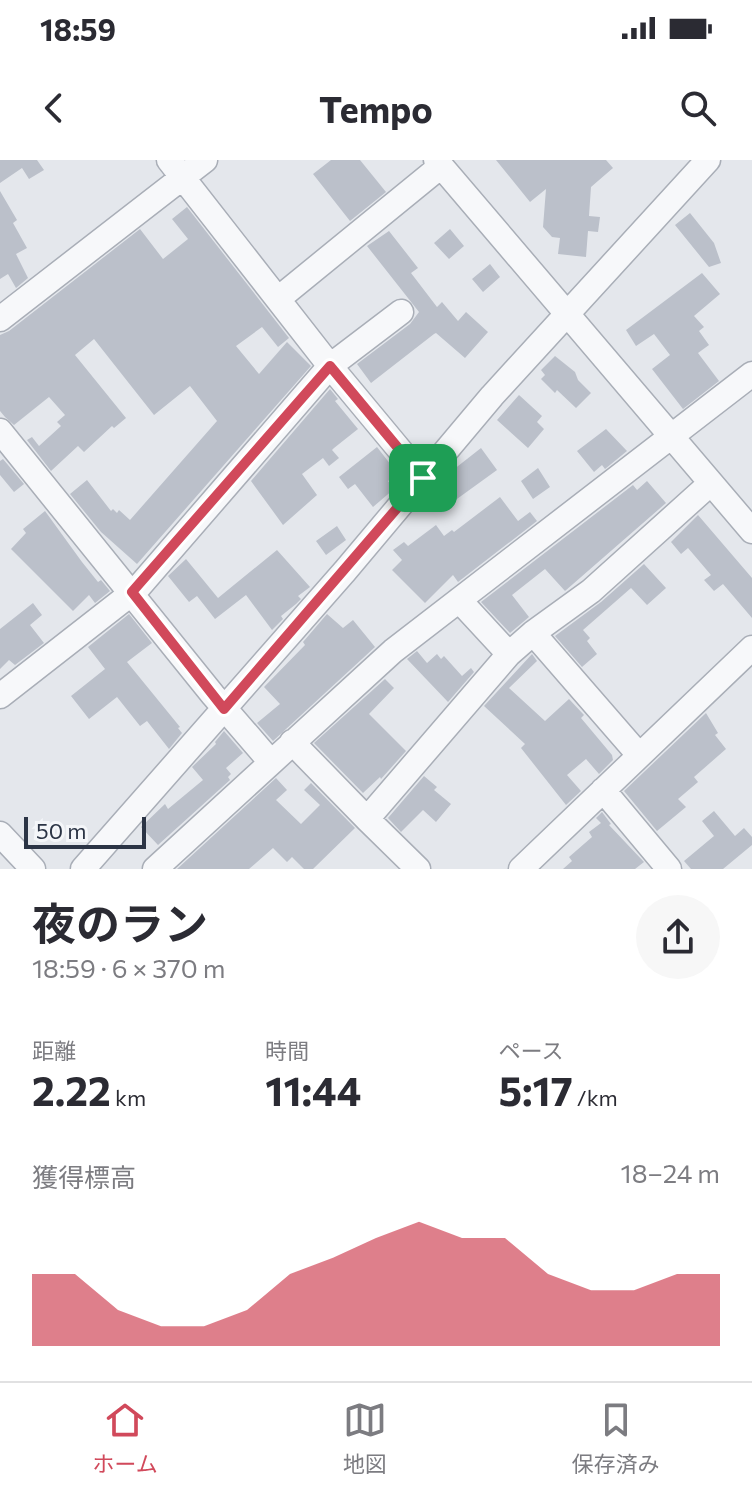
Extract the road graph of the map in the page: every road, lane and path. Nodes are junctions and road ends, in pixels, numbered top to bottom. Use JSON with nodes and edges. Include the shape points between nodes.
{"nodes":[{"id":1,"x":205,"y":160,"type":"edge"},
{"id":2,"x":708,"y":160,"type":"edge"},
{"id":3,"x":445,"y":164,"type":"edge"},
{"id":4,"x":175,"y":169,"type":"edge"},
{"id":5,"x":278,"y":299,"type":"junction"},
{"id":6,"x":401,"y":312,"type":"dead end"},
{"id":7,"x":567,"y":314,"type":"junction"},
{"id":8,"x":0,"y":319,"type":"edge"},
{"id":9,"x":330,"y":366,"type":"junction"},
{"id":10,"x":752,"y":374,"type":"edge"},
{"id":11,"x":0,"y":431,"type":"edge"},
{"id":12,"x":671,"y":436,"type":"junction"},
{"id":13,"x":423,"y":478,"type":"junction"},
{"id":14,"x":711,"y":483,"type":"junction"},
{"id":15,"x":752,"y":531,"type":"edge"},
{"id":16,"x":132,"y":592,"type":"junction"},
{"id":17,"x":459,"y":600,"type":"junction"},
{"id":18,"x":533,"y":633,"type":"junction"},
{"id":19,"x":752,"y":648,"type":"edge"},
{"id":20,"x":509,"y":654,"type":"junction"},
{"id":21,"x":0,"y":696,"type":"edge"},
{"id":22,"x":224,"y":709,"type":"junction"},
{"id":23,"x":292,"y":742,"type":"junction"},
{"id":24,"x":639,"y":755,"type":"junction"},
{"id":25,"x":270,"y":761,"type":"junction"},
{"id":26,"x":603,"y":790,"type":"junction"},
{"id":27,"x":367,"y":819,"type":"junction"},
{"id":28,"x":0,"y":834,"type":"edge"},
{"id":29,"x":33,"y":869,"type":"edge"},
{"id":30,"x":83,"y":869,"type":"edge"},
{"id":31,"x":155,"y":869,"type":"edge"},
{"id":32,"x":418,"y":869,"type":"edge"},
{"id":33,"x":521,"y":869,"type":"edge"},
{"id":34,"x":669,"y":869,"type":"edge"}],
"edges":[{"from":1,"to":4,"type":"street"},
{"from":2,"to":7,"type":"street"},
{"from":3,"to":5,"type":"street"},
{"from":3,"to":7,"type":"street"},
{"from":4,"to":5,"type":"street"},
{"from":4,"to":8,"type":"street"},
{"from":5,"to":9,"type":"street"},
{"from":6,"to":9,"type":"street"},
{"from":7,"to":12,"type":"street"},
{"from":7,"to":13,"type":"street"},
{"from":9,"to":13,"type":"street"},
{"from":9,"to":16,"type":"street"},
{"from":10,"to":12,"type":"street"},
{"from":11,"to":16,"type":"street"},
{"from":12,"to":14,"type":"street"},
{"from":12,"to":17,"type":"street"},
{"from":13,"to":22,"type":"street"},
{"from":14,"to":15,"type":"street"},
{"from":14,"to":18,"type":"street","via":[[591,591]]},
{"from":16,"to":21,"type":"street"},
{"from":16,"to":22,"type":"street"},
{"from":17,"to":20,"type":"street"},
{"from":17,"to":23,"type":"street"},
{"from":18,"to":20,"type":"street"},
{"from":18,"to":24,"type":"street"},
{"from":19,"to":24,"type":"street"},
{"from":20,"to":27,"type":"street"},
{"from":22,"to":25,"type":"street"},
{"from":22,"to":30,"type":"street"},
{"from":23,"to":25,"type":"street"},
{"from":23,"to":27,"type":"street"},
{"from":24,"to":26,"type":"street"},
{"from":25,"to":31,"type":"street"},
{"from":26,"to":33,"type":"street"},
{"from":26,"to":34,"type":"street"},
{"from":27,"to":32,"type":"street"},
{"from":28,"to":29,"type":"street"}]}
